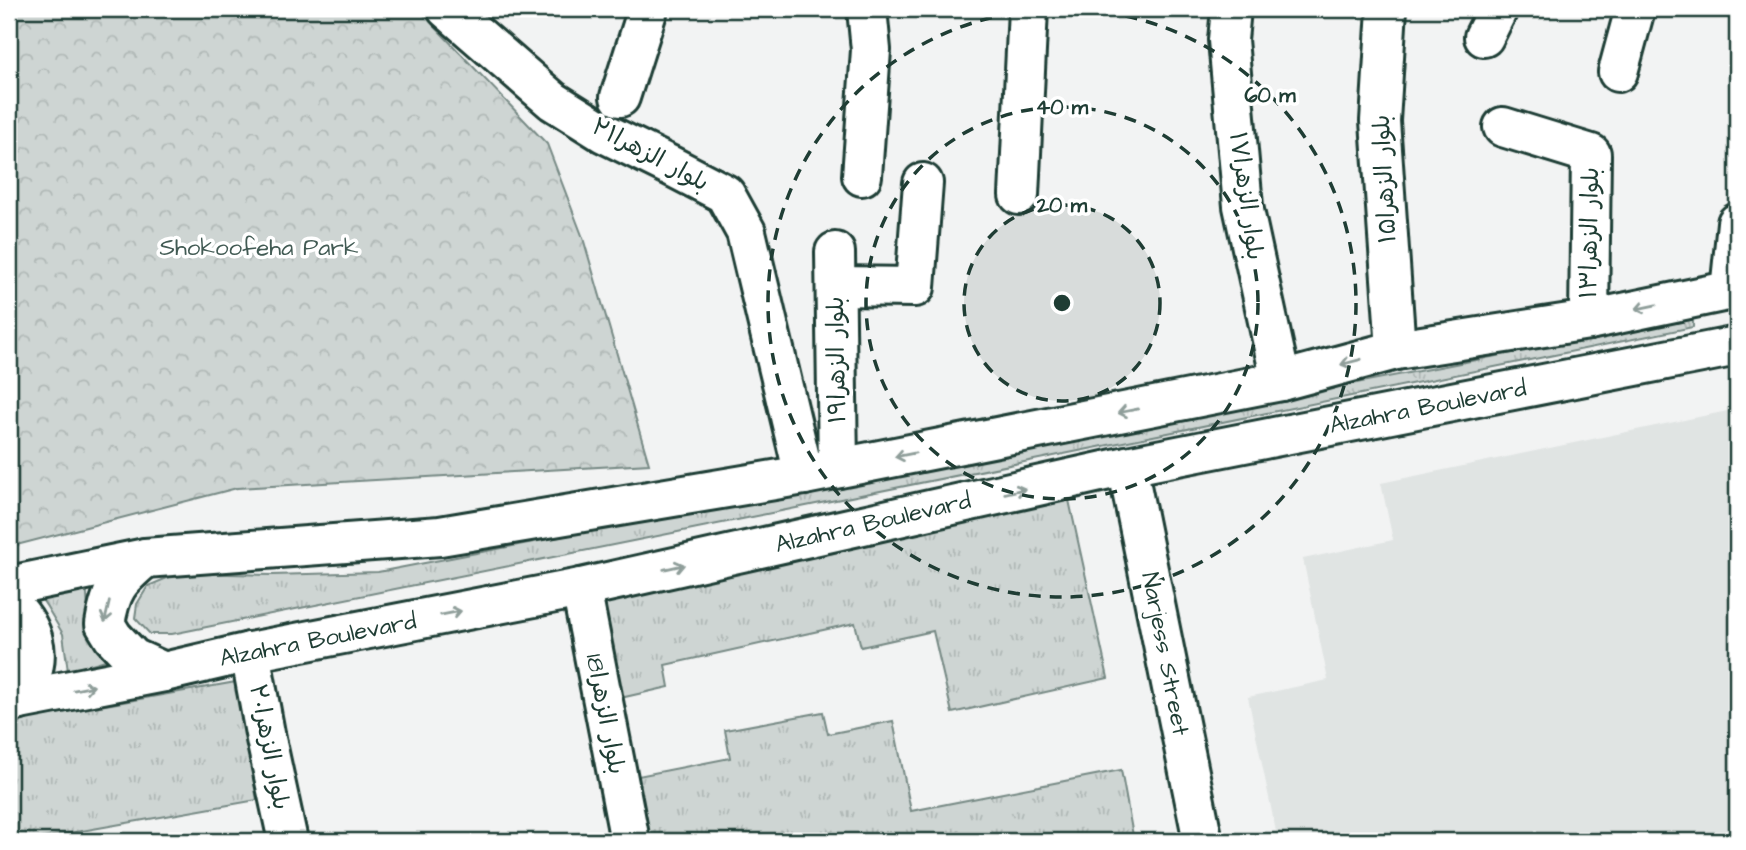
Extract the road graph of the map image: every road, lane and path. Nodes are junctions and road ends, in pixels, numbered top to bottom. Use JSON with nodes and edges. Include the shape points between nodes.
{"nodes":[{"id":1,"x":447,"y":9,"type":"edge"},
{"id":2,"x":648,"y":9,"type":"edge"},
{"id":3,"x":867,"y":9,"type":"edge"},
{"id":4,"x":1028,"y":9,"type":"edge"},
{"id":5,"x":1231,"y":9,"type":"edge"},
{"id":6,"x":1387,"y":9,"type":"edge"},
{"id":7,"x":1635,"y":9,"type":"edge"},
{"id":8,"x":1618,"y":72,"type":"dead end"},
{"id":9,"x":620,"y":97,"type":"dead end"},
{"id":10,"x":1503,"y":127,"type":"dead end"},
{"id":11,"x":862,"y":176,"type":"dead end"},
{"id":12,"x":923,"y":183,"type":"dead end"},
{"id":13,"x":1019,"y":195,"type":"dead end"},
{"id":14,"x":1737,"y":223,"type":"edge"},
{"id":15,"x":1723,"y":292,"type":"edge"},
{"id":16,"x":1588,"y":320,"type":"junction"},
{"id":17,"x":1721,"y":349,"type":"edge"},
{"id":18,"x":1396,"y":350,"type":"junction"},
{"id":19,"x":1281,"y":381,"type":"junction"},
{"id":20,"x":1127,"y":466,"type":"junction"},
{"id":21,"x":821,"y":471,"type":"junction"},
{"id":22,"x":145,"y":558,"type":"junction"},
{"id":23,"x":9,"y":586,"type":"edge"},
{"id":24,"x":581,"y":588,"type":"junction"},
{"id":25,"x":9,"y":603,"type":"edge"},
{"id":26,"x":250,"y":652,"type":"junction"},
{"id":27,"x":164,"y":672,"type":"junction"},
{"id":28,"x":13,"y":701,"type":"edge"},
{"id":29,"x":288,"y":841,"type":"edge"},
{"id":30,"x":630,"y":841,"type":"edge"},
{"id":31,"x":1203,"y":841,"type":"edge"}],
"edges":[{"from":1,"to":21,"type":"main road","name":"بلوار الزهرا۲۱","via":[[553,101],[604,133],[725,194],[746,232]]},
{"from":2,"to":9,"type":"main road"},
{"from":3,"to":11,"type":"main road","via":[[871,50]]},
{"from":4,"to":13,"type":"main road"},
{"from":5,"to":19,"type":"main road","name":"بلوار الزهرا۱۷","via":[[1228,40],[1243,206]]},
{"from":6,"to":18,"type":"main road","name":"بلوار الزهرا۱۵","via":[[1380,121]]},
{"from":7,"to":8,"type":"main road"},
{"from":10,"to":16,"type":"main road","name":"بلوار الزهرا۱۳","via":[[1591,154]]},
{"from":12,"to":21,"type":"main road","name":"بلوار الزهرا۱۹","via":[[915,287],[835,269]]},
{"from":14,"to":15,"type":"main road"},
{"from":15,"to":16,"type":"main road","one_way":true},
{"from":15,"to":17,"type":"main road"},
{"from":16,"to":18,"type":"main road"},
{"from":17,"to":20,"type":"main road","name":"Alzahra Boulevard"},
{"from":18,"to":19,"type":"main road","one_way":true},
{"from":19,"to":21,"type":"main road","one_way":true},
{"from":24,"to":20,"type":"main road","name":"Alzahra Boulevard","one_way":true},
{"from":20,"to":31,"type":"main road","name":"Narjess Street"},
{"from":21,"to":22,"type":"main road","via":[[440,536]]},
{"from":22,"to":23,"type":"main road"},
{"from":22,"to":27,"type":"main road","one_way":true,"via":[[115,587],[105,624],[133,659]]},
{"from":26,"to":24,"type":"main road","name":"Alzahra Boulevard","one_way":true},
{"from":24,"to":30,"type":"main road","name":"18بلوار الزهرا"},
{"from":25,"to":28,"type":"main road","via":[[26,623],[35,649],[29,680]]},
{"from":26,"to":27,"type":"main road","name":"Alzahra Boulevard"},
{"from":26,"to":29,"type":"main road","name":"بلوار الزهرا۲۰"},
{"from":28,"to":27,"type":"main road","name":"Alzahra Boulevard","one_way":true}]}
